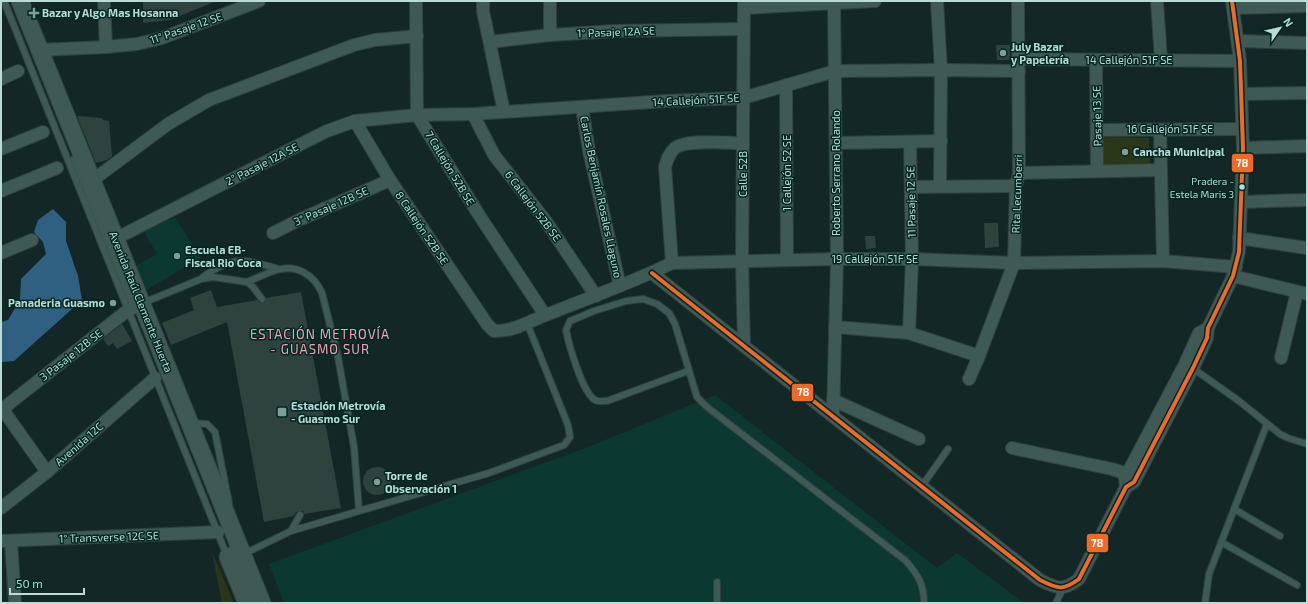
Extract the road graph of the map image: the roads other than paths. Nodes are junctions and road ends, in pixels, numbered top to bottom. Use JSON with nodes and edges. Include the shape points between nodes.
{"nodes":[{"id":1,"x":4,"y":1,"type":"edge"},
{"id":2,"x":20,"y":1,"type":"edge"},
{"id":3,"x":104,"y":1,"type":"edge"},
{"id":4,"x":259,"y":1,"type":"edge"},
{"id":5,"x":416,"y":1,"type":"edge"},
{"id":6,"x":483,"y":1,"type":"edge"},
{"id":7,"x":550,"y":1,"type":"edge"},
{"id":8,"x":875,"y":1,"type":"edge"},
{"id":9,"x":937,"y":1,"type":"edge"},
{"id":10,"x":1018,"y":1,"type":"edge"},
{"id":11,"x":1157,"y":1,"type":"edge"},
{"id":12,"x":834,"y":2,"type":"edge"},
{"id":13,"x":1233,"y":4,"type":"edge"},
{"id":14,"x":744,"y":5,"type":"edge"},
{"id":15,"x":1307,"y":6,"type":"edge"},
{"id":16,"x":743,"y":29,"type":"junction"},
{"id":17,"x":550,"y":35,"type":"junction"},
{"id":18,"x":417,"y":36,"type":"junction"},
{"id":19,"x":1238,"y":41,"type":"junction"},
{"id":20,"x":490,"y":42,"type":"junction"},
{"id":21,"x":1307,"y":43,"type":"edge"},
{"id":22,"x":106,"y":47,"type":"junction"},
{"id":23,"x":37,"y":55,"type":"junction"},
{"id":24,"x":1096,"y":60,"type":"junction"},
{"id":25,"x":1161,"y":60,"type":"junction"},
{"id":26,"x":1240,"y":61,"type":"junction"},
{"id":27,"x":1018,"y":65,"type":"junction"},
{"id":28,"x":940,"y":70,"type":"junction"},
{"id":29,"x":835,"y":71,"type":"junction"},
{"id":30,"x":18,"y":72,"type":"dead end"},
{"id":31,"x":1,"y":78,"type":"edge"},
{"id":32,"x":786,"y":85,"type":"junction"},
{"id":33,"x":1307,"y":93,"type":"edge"},
{"id":34,"x":1242,"y":94,"type":"junction"},
{"id":35,"x":743,"y":98,"type":"junction"},
{"id":36,"x":582,"y":107,"type":"junction"},
{"id":37,"x":504,"y":112,"type":"junction"},
{"id":38,"x":473,"y":114,"type":"junction"},
{"id":39,"x":417,"y":115,"type":"junction"},
{"id":40,"x":355,"y":121,"type":"junction"},
{"id":41,"x":1242,"y":129,"type":"junction"},
{"id":42,"x":1097,"y":130,"type":"junction"},
{"id":43,"x":1160,"y":130,"type":"junction"},
{"id":44,"x":44,"y":132,"type":"dead end"},
{"id":45,"x":941,"y":141,"type":"junction"},
{"id":46,"x":910,"y":142,"type":"junction"},
{"id":47,"x":743,"y":143,"type":"junction"},
{"id":48,"x":836,"y":143,"type":"junction"},
{"id":49,"x":1307,"y":146,"type":"edge"},
{"id":50,"x":1243,"y":148,"type":"junction"},
{"id":51,"x":1,"y":149,"type":"edge"},
{"id":52,"x":57,"y":168,"type":"dead end"},
{"id":53,"x":1161,"y":170,"type":"junction"},
{"id":54,"x":1097,"y":172,"type":"junction"},
{"id":55,"x":1019,"y":173,"type":"junction"},
{"id":56,"x":92,"y":180,"type":"junction"},
{"id":57,"x":390,"y":180,"type":"junction"},
{"id":58,"x":940,"y":186,"type":"junction"},
{"id":59,"x":1016,"y":186,"type":"junction"},
{"id":60,"x":911,"y":187,"type":"junction"},
{"id":61,"x":1,"y":191,"type":"edge"},
{"id":62,"x":1307,"y":200,"type":"edge"},
{"id":63,"x":1241,"y":202,"type":"junction"},
{"id":64,"x":273,"y":233,"type":"dead end"},
{"id":65,"x":1239,"y":238,"type":"junction"},
{"id":66,"x":116,"y":239,"type":"junction"},
{"id":67,"x":32,"y":240,"type":"dead end"},
{"id":68,"x":1307,"y":248,"type":"edge"},
{"id":69,"x":1,"y":252,"type":"edge"},
{"id":70,"x":836,"y":259,"type":"junction"},
{"id":71,"x":912,"y":259,"type":"junction"},
{"id":72,"x":787,"y":260,"type":"junction"},
{"id":73,"x":742,"y":261,"type":"junction"},
{"id":74,"x":1163,"y":261,"type":"junction"},
{"id":75,"x":672,"y":263,"type":"junction"},
{"id":76,"x":1014,"y":263,"type":"junction"},
{"id":77,"x":278,"y":269,"type":"junction"},
{"id":78,"x":1234,"y":272,"type":"junction"},
{"id":79,"x":652,"y":273,"type":"junction"},
{"id":80,"x":201,"y":279,"type":"junction"},
{"id":81,"x":247,"y":282,"type":"junction"},
{"id":82,"x":620,"y":286,"type":"junction"},
{"id":83,"x":1302,"y":293,"type":"edge"},
{"id":84,"x":596,"y":296,"type":"junction"},
{"id":85,"x":262,"y":299,"type":"dead end"},
{"id":86,"x":134,"y":307,"type":"junction"},
{"id":87,"x":545,"y":315,"type":"junction"},
{"id":88,"x":527,"y":323,"type":"junction"},
{"id":89,"x":835,"y":327,"type":"junction"},
{"id":90,"x":494,"y":331,"type":"joint"},
{"id":91,"x":909,"y":333,"type":"junction"},
{"id":92,"x":744,"y":346,"type":"junction"},
{"id":93,"x":979,"y":356,"type":"junction"},
{"id":94,"x":1281,"y":358,"type":"dead end"},
{"id":95,"x":1189,"y":366,"type":"junction"},
{"id":96,"x":688,"y":371,"type":"junction"},
{"id":97,"x":155,"y":378,"type":"junction"},
{"id":98,"x":969,"y":379,"type":"dead end"},
{"id":99,"x":833,"y":400,"type":"junction"},
{"id":100,"x":2,"y":409,"type":"edge"},
{"id":101,"x":833,"y":416,"type":"junction"},
{"id":102,"x":1268,"y":424,"type":"junction"},
{"id":103,"x":919,"y":439,"type":"dead end"},
{"id":104,"x":1307,"y":444,"type":"edge"},
{"id":105,"x":1012,"y":448,"type":"dead end"},
{"id":106,"x":948,"y":449,"type":"dead end"},
{"id":107,"x":47,"y":472,"type":"junction"},
{"id":108,"x":1127,"y":474,"type":"junction"},
{"id":109,"x":922,"y":486,"type":"junction"},
{"id":110,"x":1126,"y":487,"type":"junction"},
{"id":111,"x":1,"y":508,"type":"edge"},
{"id":112,"x":1234,"y":509,"type":"junction"},
{"id":113,"x":359,"y":510,"type":"junction"},
{"id":114,"x":300,"y":515,"type":"dead end"},
{"id":115,"x":291,"y":531,"type":"junction"},
{"id":116,"x":218,"y":532,"type":"junction"},
{"id":117,"x":1280,"y":536,"type":"dead end"},
{"id":118,"x":6,"y":541,"type":"edge"},
{"id":119,"x":1221,"y":542,"type":"junction"},
{"id":120,"x":235,"y":555,"type":"junction"},
{"id":121,"x":717,"y":582,"type":"dead end"},
{"id":122,"x":1297,"y":585,"type":"dead end"},
{"id":123,"x":1066,"y":587,"type":"junction"},
{"id":124,"x":15,"y":603,"type":"edge"},
{"id":125,"x":246,"y":603,"type":"edge"},
{"id":126,"x":262,"y":603,"type":"edge"},
{"id":127,"x":717,"y":603,"type":"edge"},
{"id":128,"x":924,"y":603,"type":"edge"},
{"id":129,"x":1056,"y":603,"type":"edge"},
{"id":130,"x":1205,"y":603,"type":"edge"}],
"edges":[{"from":1,"to":86,"type":"lane"},
{"from":2,"to":23,"type":"street","name":"Avenida Raúl Clemente Huerta"},
{"from":3,"to":22,"type":"street"},
{"from":4,"to":22,"type":"street","name":"11° Pasaje 12 SE","via":[[162,38]]},
{"from":5,"to":18,"type":"street"},
{"from":6,"to":20,"type":"street"},
{"from":7,"to":17,"type":"street"},
{"from":8,"to":12,"type":"street"},
{"from":9,"to":28,"type":"street"},
{"from":10,"to":27,"type":"street","name":"Rita Lecumberri"},
{"from":11,"to":25,"type":"street"},
{"from":12,"to":14,"type":"street"},
{"from":12,"to":29,"type":"street","name":"Roberto Serrano Rolando"},
{"from":13,"to":15,"type":"street"},
{"from":13,"to":19,"type":"street"},
{"from":14,"to":16,"type":"street","name":"Calle 52B"},
{"from":16,"to":17,"type":"street","name":"1° Pasaje 12A SE"},
{"from":16,"to":35,"type":"street","name":"Calle 52B"},
{"from":17,"to":20,"type":"street","name":"1° Pasaje 12A SE"},
{"from":18,"to":39,"type":"street"},
{"from":18,"to":56,"type":"street","via":[[354,45],[209,100],[168,124]]},
{"from":19,"to":21,"type":"street"},
{"from":19,"to":26,"type":"street"},
{"from":20,"to":37,"type":"street"},
{"from":22,"to":23,"type":"street","name":"11° Pasaje 12 SE"},
{"from":23,"to":56,"type":"street","name":"Avenida Raúl Clemente Huerta"},
{"from":23,"to":86,"type":"lane"},
{"from":24,"to":25,"type":"street","name":"14 Callejón 51F SE"},
{"from":24,"to":27,"type":"street","name":"14 Callejón 51F SE"},
{"from":24,"to":42,"type":"street","name":"Pasaje 13 SE"},
{"from":25,"to":26,"type":"street","name":"14 Callejón 51F SE"},
{"from":26,"to":34,"type":"street"},
{"from":27,"to":28,"type":"street","name":"14 Callejón 51F SE"},
{"from":27,"to":55,"type":"street","name":"Rita Lecumberri"},
{"from":28,"to":29,"type":"street","name":"14 Callejón 51F SE"},
{"from":28,"to":45,"type":"street"},
{"from":29,"to":32,"type":"street","name":"14 Callejón 51F SE"},
{"from":29,"to":48,"type":"street","name":"Roberto Serrano Rolando"},
{"from":30,"to":31,"type":"street"},
{"from":32,"to":35,"type":"street","name":"14 Callejón 51F SE"},
{"from":32,"to":72,"type":"street","name":"1 Callejón 52 SE"},
{"from":33,"to":34,"type":"street"},
{"from":34,"to":41,"type":"street"},
{"from":35,"to":36,"type":"street","name":"14 Callejón 51F SE"},
{"from":35,"to":47,"type":"street","name":"Calle 52B"},
{"from":36,"to":37,"type":"street","name":"14 Callejón 51F SE"},
{"from":36,"to":82,"type":"street","name":"Carlos Benjamín Rosales Llaguno","via":[[589,150]]},
{"from":37,"to":38,"type":"street","name":"14 Callejón 51F SE"},
{"from":38,"to":39,"type":"street","name":"14 Callejón 51F SE"},
{"from":38,"to":84,"type":"street","name":"6 Callejón 52B SE","via":[[494,155],[545,220]]},
{"from":39,"to":40,"type":"street","name":"2° Pasaje 12A SE"},
{"from":39,"to":87,"type":"street","name":"7 Callejón 52B SE"},
{"from":40,"to":57,"type":"street","name":"8 Callejón 52B SE"},
{"from":40,"to":66,"type":"street","name":"2° Pasaje 12A SE","via":[[327,131]]},
{"from":41,"to":43,"type":"street","name":"16 Callejón 51F SE"},
{"from":41,"to":50,"type":"street"},
{"from":42,"to":43,"type":"street","name":"16 Callejón 51F SE"},
{"from":42,"to":54,"type":"street","name":"Pasaje 13 SE"},
{"from":43,"to":53,"type":"street"},
{"from":44,"to":51,"type":"street"},
{"from":45,"to":46,"type":"street"},
{"from":45,"to":58,"type":"street"},
{"from":46,"to":48,"type":"street"},
{"from":46,"to":60,"type":"street","name":"11 Pasaje 12 SE"},
{"from":47,"to":73,"type":"street","name":"Calle 52B"},
{"from":47,"to":75,"type":"street","via":[[683,144],[675,148],[668,157],[665,167]]},
{"from":48,"to":70,"type":"street","name":"Roberto Serrano Rolando"},
{"from":49,"to":50,"type":"street"},
{"from":50,"to":63,"type":"street"},
{"from":52,"to":61,"type":"street"},
{"from":53,"to":54,"type":"street"},
{"from":53,"to":74,"type":"street"},
{"from":54,"to":55,"type":"street"},
{"from":55,"to":59,"type":"street","name":"Rita Lecumberri"},
{"from":56,"to":66,"type":"street","name":"Avenida Raúl Clemente Huerta"},
{"from":57,"to":64,"type":"street","name":"3° Pasaje 12B SE"},
{"from":57,"to":90,"type":"street","name":"8 Callejón 52B SE"},
{"from":58,"to":59,"type":"street"},
{"from":58,"to":60,"type":"street"},
{"from":59,"to":76,"type":"street","name":"Rita Lecumberri"},
{"from":60,"to":71,"type":"street","name":"11 Pasaje 12 SE"},
{"from":62,"to":63,"type":"street"},
{"from":63,"to":65,"type":"street"},
{"from":65,"to":68,"type":"street"},
{"from":65,"to":78,"type":"street","via":[[1239,252]]},
{"from":66,"to":86,"type":"street","name":"Avenida Raúl Clemente Huerta"},
{"from":67,"to":69,"type":"street"},
{"from":70,"to":71,"type":"street","name":"19 Callejón 51F SE"},
{"from":70,"to":72,"type":"street","name":"19 Callejón 51F SE"},
{"from":70,"to":89,"type":"street","name":"Roberto Serrano Rolando"},
{"from":71,"to":76,"type":"street","name":"19 Callejón 51F SE"},
{"from":71,"to":91,"type":"street","name":"11 Pasaje 12 SE"},
{"from":72,"to":73,"type":"street","name":"19 Callejón 51F SE"},
{"from":73,"to":75,"type":"street","name":"19 Callejón 51F SE"},
{"from":73,"to":92,"type":"street","name":"Calle 52B"},
{"from":74,"to":76,"type":"street","name":"19 Callejón 51F SE"},
{"from":74,"to":78,"type":"street","name":"19 Callejón 51F SE"},
{"from":75,"to":79,"type":"street","name":"19 Callejón 51F SE"},
{"from":76,"to":93,"type":"street","name":"Rita Lecumberri"},
{"from":77,"to":80,"type":"lane","via":[[241,260],[216,268]]},
{"from":77,"to":81,"type":"lane"},
{"from":77,"to":113,"type":"lane","via":[[294,269],[308,274],[318,283],[322,293],[338,357],[354,447]]},
{"from":78,"to":83,"type":"street","name":"19 Callejón 51F SE"},
{"from":78,"to":95,"type":"street","via":[[1208,328],[1199,333]]},
{"from":79,"to":82,"type":"street","name":"19 Callejón 51F SE"},
{"from":79,"to":92,"type":"street"},
{"from":80,"to":81,"type":"lane","via":[[212,277]]},
{"from":80,"to":86,"type":"lane"},
{"from":81,"to":85,"type":"lane"},
{"from":82,"to":84,"type":"street","name":"19 Callejón 51F SE"},
{"from":83,"to":94,"type":"street"},
{"from":84,"to":87,"type":"street","name":"19 Callejón 51F SE"},
{"from":86,"to":97,"type":"lane","name":"Avenida Raúl Clemente Huerta"},
{"from":86,"to":100,"type":"street","name":"3 Pasaje 12B SE"},
{"from":86,"to":120,"type":"street","name":"Avenida Raúl Clemente Huerta","via":[[190,422],[228,518]]},
{"from":87,"to":88,"type":"street","name":"19 Callejón 51F SE"},
{"from":88,"to":90,"type":"street","name":"19 Callejón 51F SE"},
{"from":88,"to":113,"type":"lane","via":[[568,425],[570,437],[564,445],[490,473]]},
{"from":89,"to":91,"type":"street"},
{"from":89,"to":99,"type":"street","name":"Roberto Serrano Rolando"},
{"from":91,"to":93,"type":"street"},
{"from":92,"to":101,"type":"street"},
{"from":93,"to":98,"type":"street","name":"Rita Lecumberri"},
{"from":95,"to":102,"type":"lane"},
{"from":95,"to":108,"type":"street"},
{"from":95,"to":110,"type":"street","via":[[1134,482]]},
{"from":96,"to":96,"type":"lane","via":[[675,324],[669,313],[657,304],[642,299],[626,301],[570,321],[566,330],[584,387],[596,401],[607,401]]},
{"from":96,"to":128,"type":"lane","via":[[696,397],[707,408],[906,561],[922,584]]},
{"from":97,"to":107,"type":"street","name":"Avenida 12C"},
{"from":97,"to":116,"type":"lane","name":"Avenida Raúl Clemente Huerta"},
{"from":99,"to":101,"type":"street","name":"Roberto Serrano Rolando"},
{"from":99,"to":103,"type":"street"},
{"from":100,"to":107,"type":"street"},
{"from":101,"to":109,"type":"street"},
{"from":102,"to":104,"type":"lane","via":[[1280,434]]},
{"from":102,"to":112,"type":"lane"},
{"from":105,"to":108,"type":"street"},
{"from":106,"to":109,"type":"lane"},
{"from":107,"to":111,"type":"street","name":"Avenida 12C"},
{"from":108,"to":110,"type":"street"},
{"from":109,"to":123,"type":"street","via":[[1040,580],[1054,587]]},
{"from":110,"to":123,"type":"street","via":[[1079,579]]},
{"from":112,"to":117,"type":"lane"},
{"from":112,"to":119,"type":"lane"},
{"from":113,"to":115,"type":"lane"},
{"from":114,"to":115,"type":"lane"},
{"from":115,"to":120,"type":"lane","via":[[252,550]]},
{"from":116,"to":118,"type":"street","name":"1° Transverse 12C SE"},
{"from":116,"to":120,"type":"lane","name":"Avenida Raúl Clemente Huerta"},
{"from":118,"to":124,"type":"street"},
{"from":119,"to":122,"type":"lane"},
{"from":119,"to":130,"type":"lane","via":[[1209,574]]},
{"from":120,"to":125,"type":"street","name":"Avenida Raúl Clemente Huerta"},
{"from":120,"to":126,"type":"street","name":"Avenida Raúl Clemente Huerta"},
{"from":121,"to":127,"type":"lane"},
{"from":123,"to":129,"type":"lane"}]}
